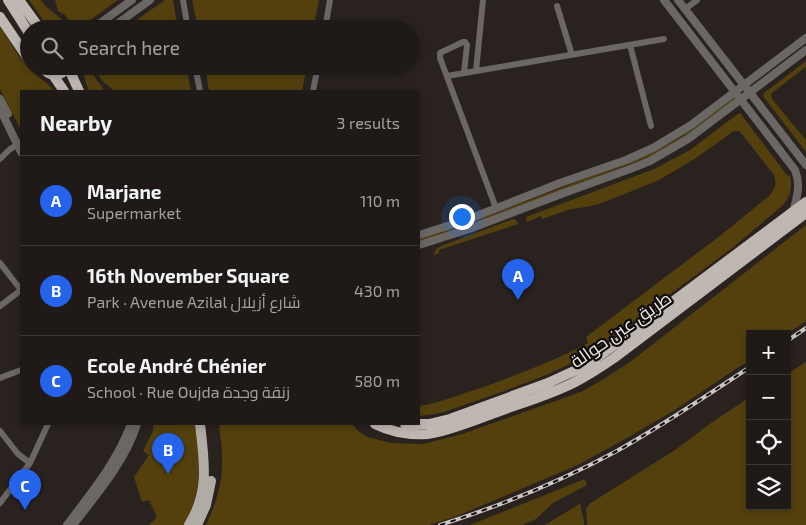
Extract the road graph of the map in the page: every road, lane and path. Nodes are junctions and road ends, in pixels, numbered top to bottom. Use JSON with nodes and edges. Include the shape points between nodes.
{"nodes":[{"id":1,"x":8,"y":0,"type":"edge"},
{"id":2,"x":20,"y":0,"type":"edge"},
{"id":3,"x":132,"y":0,"type":"edge"},
{"id":4,"x":150,"y":0,"type":"edge"},
{"id":5,"x":183,"y":0,"type":"edge"},
{"id":6,"x":330,"y":0,"type":"edge"},
{"id":7,"x":482,"y":0,"type":"edge"},
{"id":8,"x":664,"y":0,"type":"edge"},
{"id":9,"x":678,"y":0,"type":"edge"},
{"id":10,"x":697,"y":0,"type":"edge"},
{"id":11,"x":558,"y":6,"type":"dead end"},
{"id":12,"x":685,"y":9,"type":"junction"},
{"id":13,"x":0,"y":16,"type":"edge"},
{"id":14,"x":21,"y":20,"type":"edge"},
{"id":15,"x":34,"y":20,"type":"edge"},
{"id":16,"x":104,"y":20,"type":"edge"},
{"id":17,"x":122,"y":20,"type":"edge"},
{"id":18,"x":186,"y":20,"type":"edge"},
{"id":19,"x":326,"y":20,"type":"edge"},
{"id":20,"x":806,"y":38,"type":"edge"},
{"id":21,"x":664,"y":39,"type":"dead end"},
{"id":22,"x":630,"y":45,"type":"junction"},
{"id":23,"x":20,"y":46,"type":"edge"},
{"id":24,"x":806,"y":50,"type":"edge"},
{"id":25,"x":572,"y":55,"type":"junction"},
{"id":26,"x":476,"y":71,"type":"junction"},
{"id":27,"x":464,"y":74,"type":"junction"},
{"id":28,"x":49,"y":75,"type":"edge"},
{"id":29,"x":72,"y":75,"type":"edge"},
{"id":30,"x":197,"y":75,"type":"edge"},
{"id":31,"x":316,"y":75,"type":"edge"},
{"id":32,"x":447,"y":76,"type":"junction"},
{"id":33,"x":743,"y":85,"type":"junction"},
{"id":34,"x":63,"y":90,"type":"edge"},
{"id":35,"x":79,"y":90,"type":"edge"},
{"id":36,"x":200,"y":90,"type":"edge"},
{"id":37,"x":313,"y":90,"type":"edge"},
{"id":38,"x":735,"y":91,"type":"junction"},
{"id":39,"x":750,"y":93,"type":"junction"},
{"id":40,"x":0,"y":99,"type":"edge"},
{"id":41,"x":741,"y":99,"type":"junction"},
{"id":42,"x":0,"y":109,"type":"edge"},
{"id":43,"x":651,"y":126,"type":"dead end"},
{"id":44,"x":20,"y":142,"type":"edge"},
{"id":45,"x":0,"y":158,"type":"edge"},
{"id":46,"x":806,"y":165,"type":"edge"},
{"id":47,"x":806,"y":202,"type":"edge"},
{"id":48,"x":496,"y":208,"type":"junction"},
{"id":49,"x":793,"y":212,"type":"junction"},
{"id":50,"x":806,"y":213,"type":"edge"},
{"id":51,"x":420,"y":235,"type":"edge"},
{"id":52,"x":420,"y":244,"type":"edge"},
{"id":53,"x":0,"y":263,"type":"edge"},
{"id":54,"x":20,"y":289,"type":"edge"},
{"id":55,"x":20,"y":291,"type":"edge"},
{"id":56,"x":0,"y":306,"type":"edge"},
{"id":57,"x":20,"y":370,"type":"edge"},
{"id":58,"x":0,"y":378,"type":"edge"},
{"id":59,"x":420,"y":424,"type":"edge"},
{"id":60,"x":48,"y":425,"type":"edge"},
{"id":61,"x":131,"y":425,"type":"edge"},
{"id":62,"x":137,"y":425,"type":"edge"},
{"id":63,"x":200,"y":425,"type":"edge"},
{"id":64,"x":206,"y":425,"type":"edge"},
{"id":65,"x":378,"y":425,"type":"edge"},
{"id":66,"x":0,"y":431,"type":"edge"},
{"id":67,"x":30,"y":463,"type":"junction"},
{"id":68,"x":0,"y":503,"type":"edge"},
{"id":69,"x":67,"y":525,"type":"edge"},
{"id":70,"x":74,"y":525,"type":"edge"},
{"id":71,"x":189,"y":525,"type":"edge"},
{"id":72,"x":197,"y":525,"type":"edge"}],
"edges":[{"from":1,"to":14,"type":"highway"},
{"from":2,"to":15,"type":"highway"},
{"from":3,"to":16,"type":"street"},
{"from":4,"to":17,"type":"street"},
{"from":5,"to":18,"type":"street"},
{"from":6,"to":19,"type":"street"},
{"from":7,"to":26,"type":"street"},
{"from":8,"to":38,"type":"street"},
{"from":9,"to":12,"type":"street"},
{"from":10,"to":12,"type":"street"},
{"from":11,"to":25,"type":"street"},
{"from":12,"to":33,"type":"street"},
{"from":13,"to":23,"type":"highway"},
{"from":20,"to":33,"type":"street"},
{"from":21,"to":22,"type":"street"},
{"from":22,"to":25,"type":"street"},
{"from":22,"to":43,"type":"street"},
{"from":24,"to":39,"type":"street"},
{"from":25,"to":26,"type":"street"},
{"from":26,"to":27,"type":"street"},
{"from":27,"to":32,"type":"street"},
{"from":27,"to":32,"type":"street","via":[[467,45],[463,42],[440,53]]},
{"from":28,"to":34,"type":"highway"},
{"from":29,"to":35,"type":"highway"},
{"from":30,"to":36,"type":"street"},
{"from":31,"to":37,"type":"street"},
{"from":32,"to":48,"type":"street"},
{"from":33,"to":38,"type":"street"},
{"from":33,"to":39,"type":"street"},
{"from":38,"to":41,"type":"street"},
{"from":38,"to":48,"type":"street","via":[[691,126],[653,148]]},
{"from":39,"to":41,"type":"street"},
{"from":39,"to":46,"type":"street"},
{"from":40,"to":44,"type":"street"},
{"from":41,"to":49,"type":"street","via":[[795,170],[798,190]]},
{"from":41,"to":52,"type":"street","via":[[688,140],[650,161],[472,228]]},
{"from":42,"to":44,"type":"street"},
{"from":44,"to":45,"type":"street"},
{"from":47,"to":49,"type":"highway","name":"طريق عين حوالة"},
{"from":48,"to":51,"type":"street"},
{"from":49,"to":59,"type":"highway","name":"طريق عين حوالة","via":[[586,366],[450,419]]},
{"from":50,"to":65,"type":"highway","name":"طريق عين حوالة","via":[[627,349],[574,383],[434,432],[401,432]]},
{"from":53,"to":54,"type":"street"},
{"from":55,"to":56,"type":"street"},
{"from":57,"to":58,"type":"street"},
{"from":60,"to":67,"type":"street"},
{"from":61,"to":69,"type":"street","via":[[113,461]]},
{"from":62,"to":70,"type":"street","via":[[114,471]]},
{"from":63,"to":71,"type":"main road","via":[[205,476],[199,504]]},
{"from":64,"to":72,"type":"main road","via":[[211,480],[206,505]]},
{"from":66,"to":67,"type":"street","via":[[18,454]]},
{"from":67,"to":68,"type":"street"}]}
